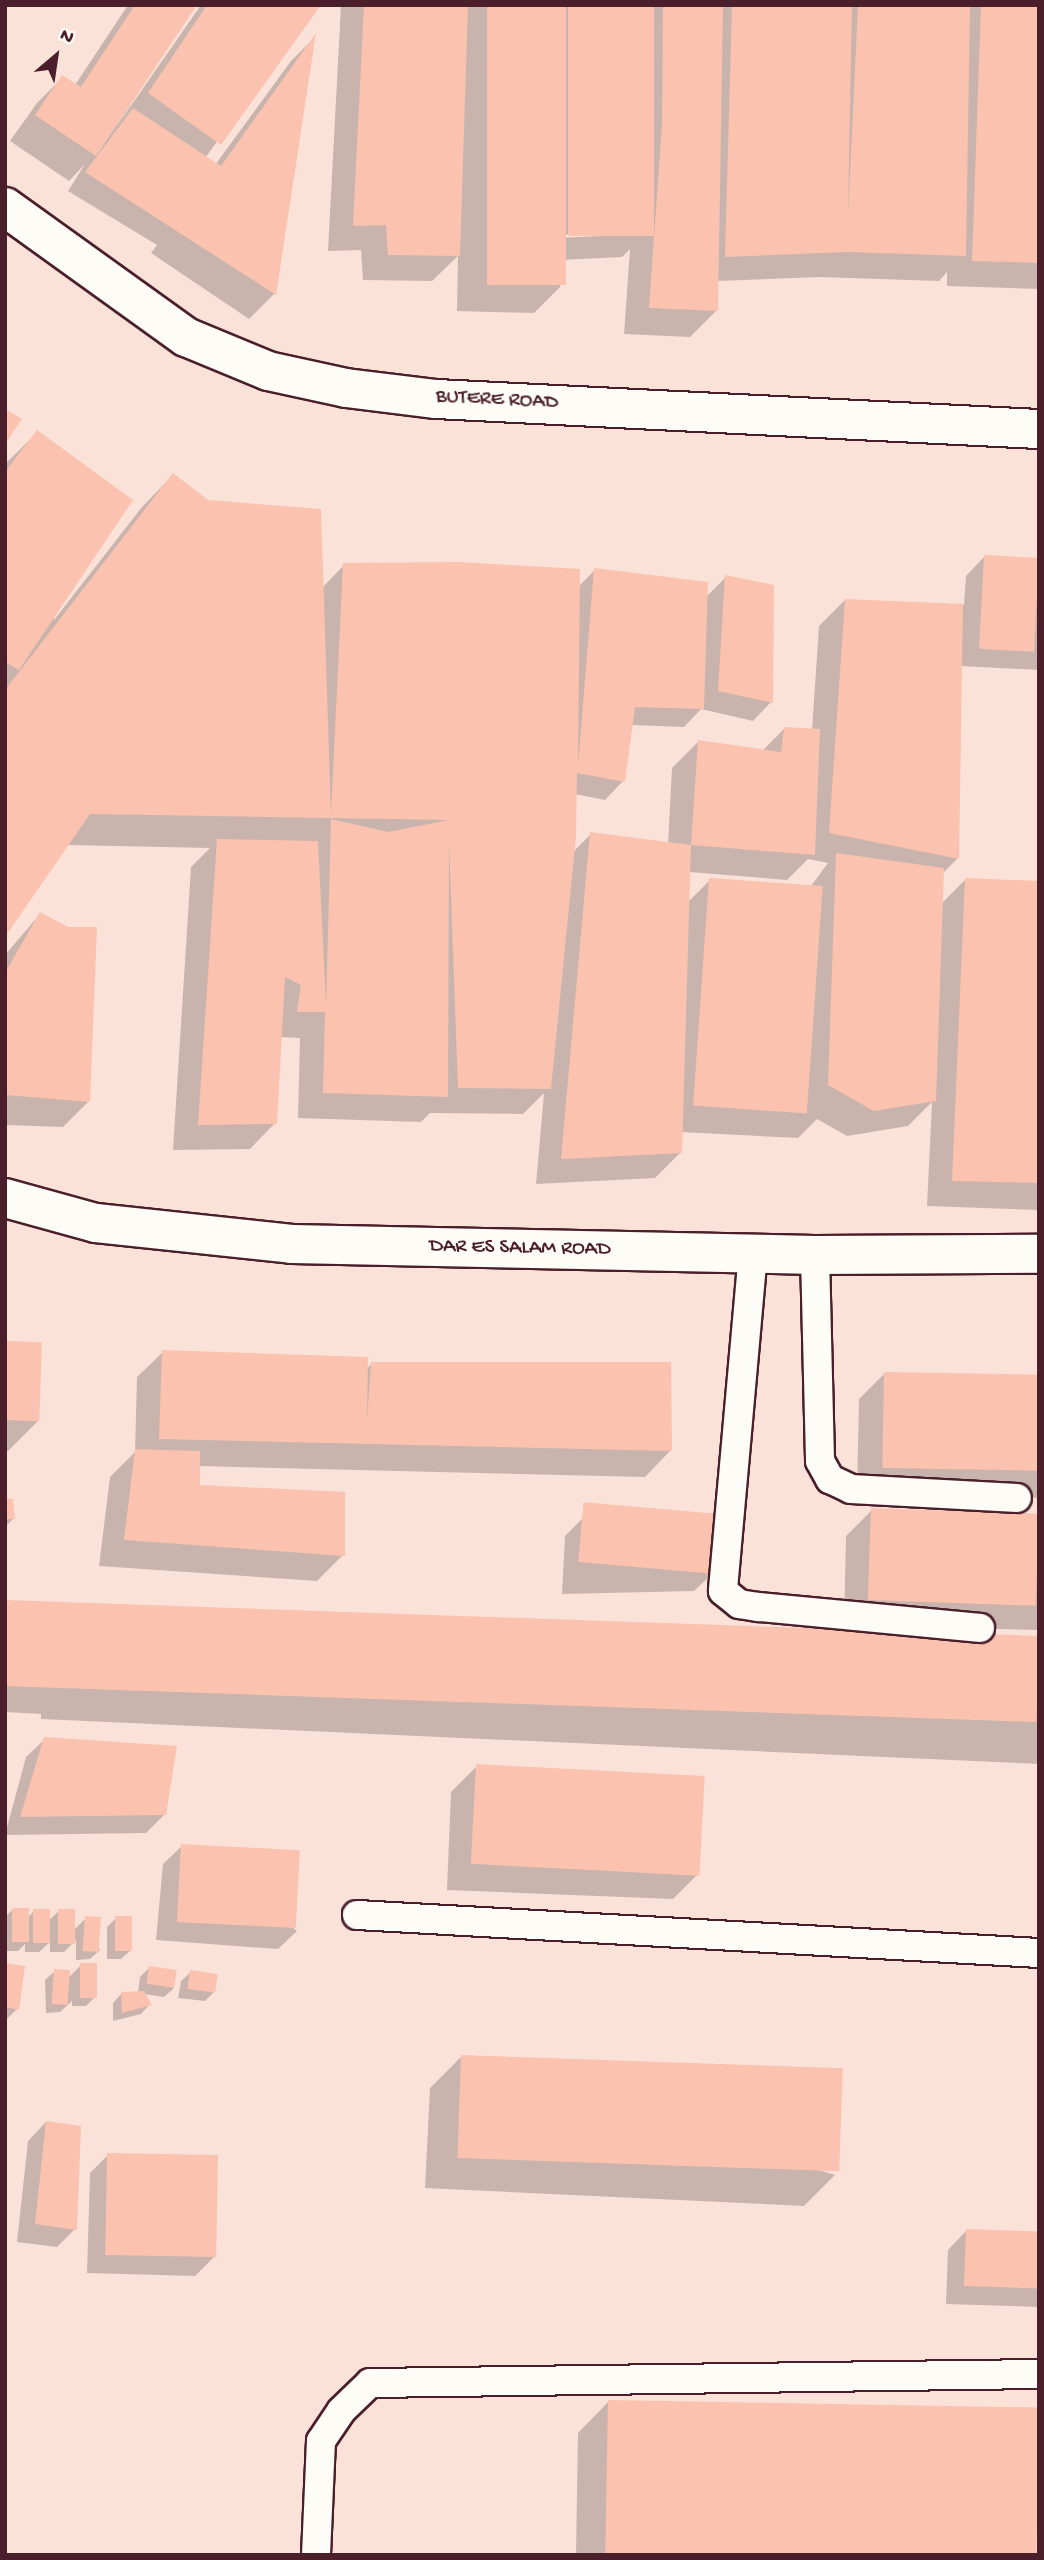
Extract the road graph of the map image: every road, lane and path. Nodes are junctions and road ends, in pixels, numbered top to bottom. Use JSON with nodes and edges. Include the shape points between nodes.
{"nodes":[{"id":1,"x":5,"y":207,"type":"edge"},
{"id":2,"x":1039,"y":429,"type":"edge"},
{"id":3,"x":5,"y":1198,"type":"edge"},
{"id":4,"x":753,"y":1254,"type":"junction"},
{"id":5,"x":1039,"y":1254,"type":"edge"},
{"id":6,"x":815,"y":1255,"type":"junction"},
{"id":7,"x":1017,"y":1499,"type":"dead end"},
{"id":8,"x":980,"y":1628,"type":"dead end"},
{"id":9,"x":357,"y":1915,"type":"dead end"},
{"id":10,"x":1039,"y":1953,"type":"edge"},
{"id":11,"x":1039,"y":2374,"type":"edge"},
{"id":12,"x":316,"y":2555,"type":"edge"}],
"edges":[{"from":1,"to":2,"type":"street","name":"BUTERE ROAD","via":[[186,337],[268,370],[346,388],[436,399]]},
{"from":3,"to":4,"type":"street","name":"DAR ES SALAM ROAD","via":[[96,1223],[292,1244]]},
{"from":4,"to":6,"type":"street","name":"DAR ES SALAM ROAD"},
{"from":4,"to":8,"type":"lane","via":[[723,1591],[739,1604],[759,1607]]},
{"from":5,"to":6,"type":"street","name":"DAR ES SALAM ROAD"},
{"from":6,"to":7,"type":"lane","via":[[820,1461],[830,1479],[851,1489]]},
{"from":9,"to":10,"type":"lane"},
{"from":11,"to":12,"type":"lane","via":[[370,2383],[341,2411],[321,2441]]}]}
